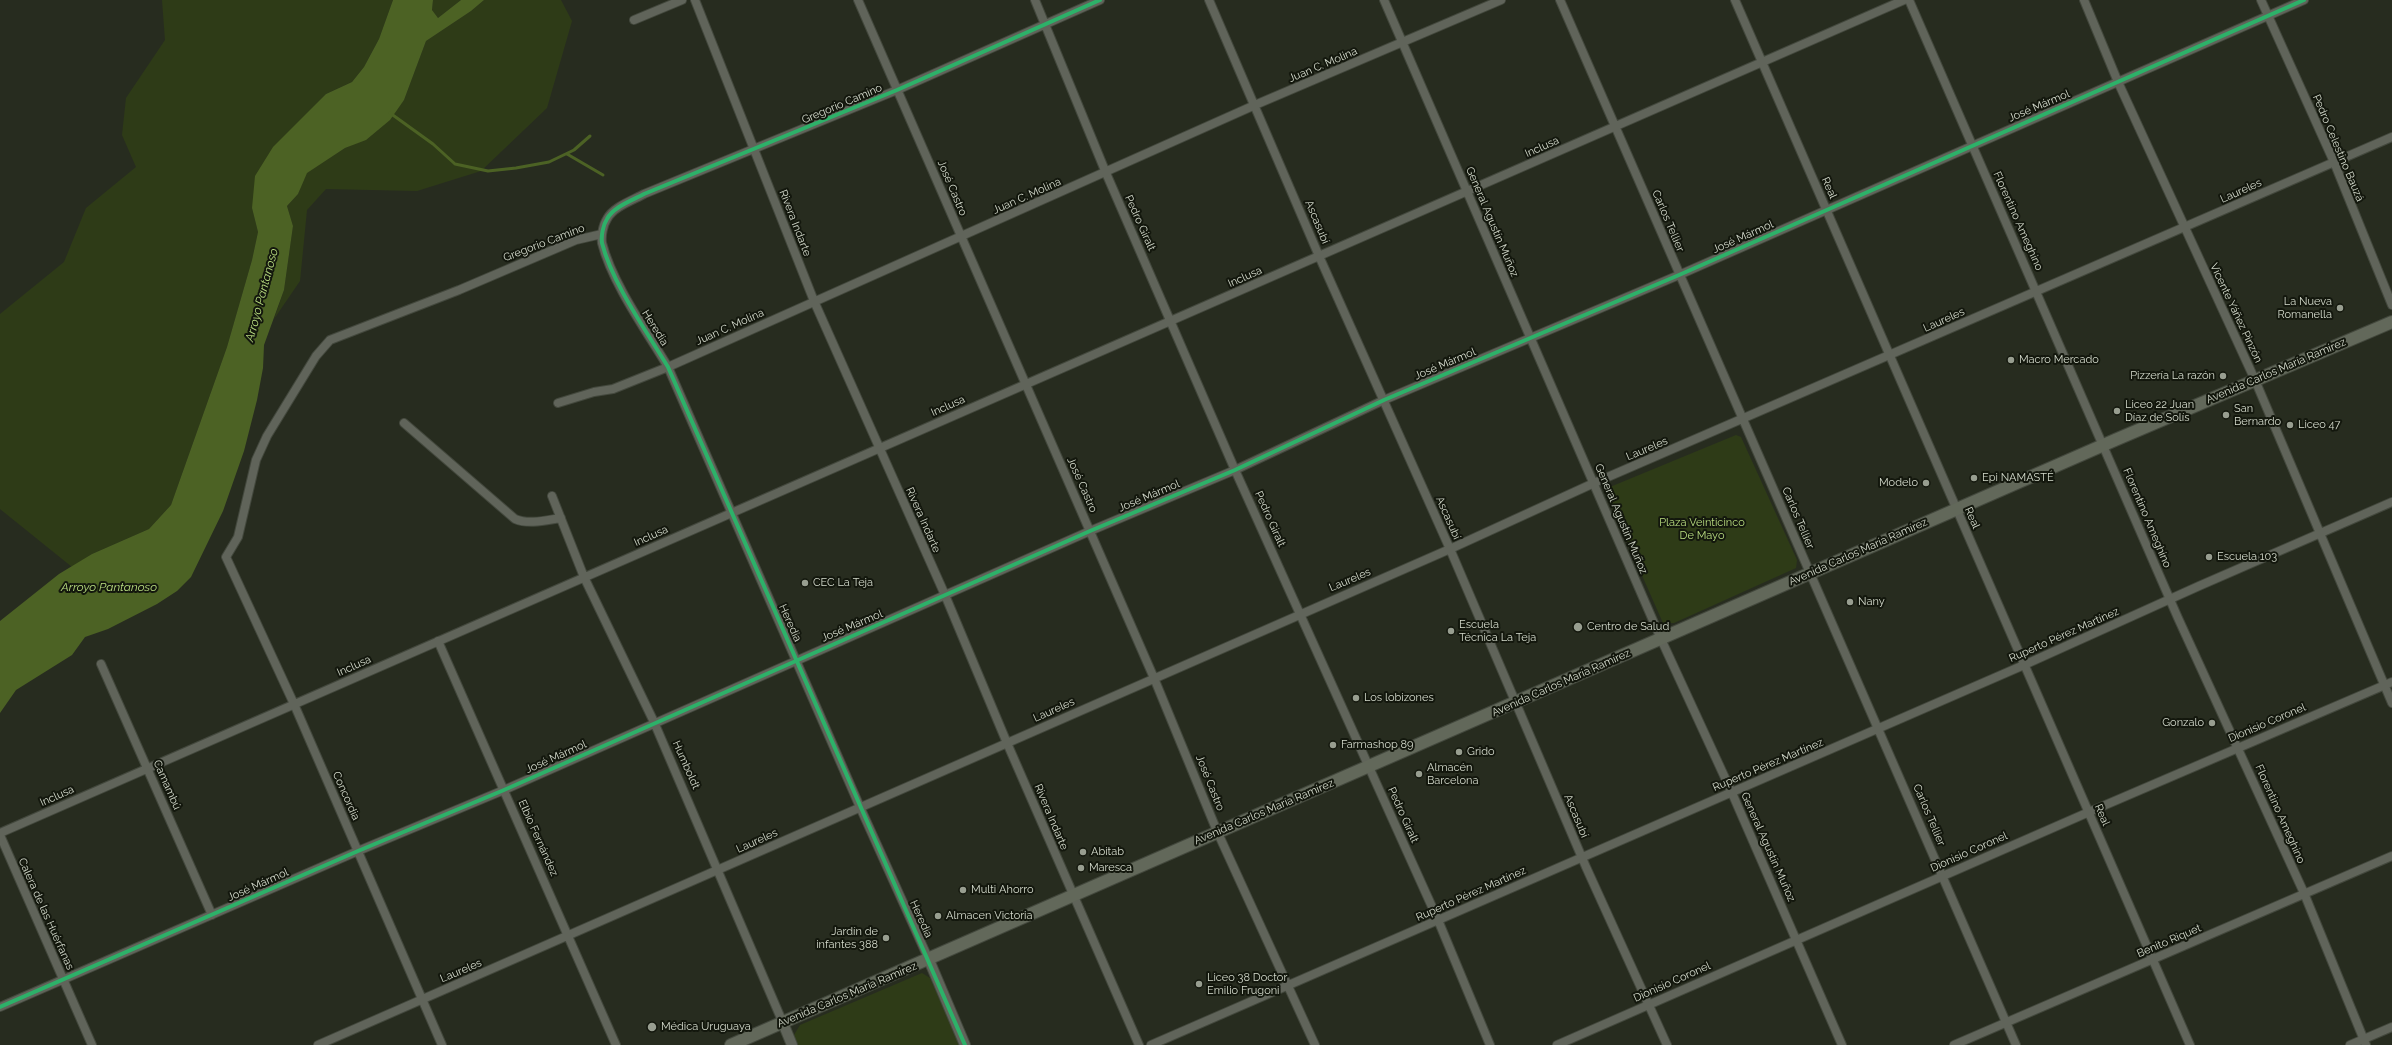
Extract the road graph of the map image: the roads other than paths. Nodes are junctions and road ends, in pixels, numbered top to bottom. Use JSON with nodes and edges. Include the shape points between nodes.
{"nodes":[{"id":1,"x":682,"y":0,"type":"edge"},
{"id":2,"x":695,"y":0,"type":"edge"},
{"id":3,"x":858,"y":0,"type":"edge"},
{"id":4,"x":1035,"y":0,"type":"edge"},
{"id":5,"x":1100,"y":0,"type":"edge"},
{"id":6,"x":1209,"y":0,"type":"edge"},
{"id":7,"x":1384,"y":0,"type":"edge"},
{"id":8,"x":1501,"y":0,"type":"edge"},
{"id":9,"x":1560,"y":0,"type":"edge"},
{"id":10,"x":1735,"y":0,"type":"edge"},
{"id":11,"x":1904,"y":0,"type":"edge"},
{"id":12,"x":1909,"y":0,"type":"edge"},
{"id":13,"x":2084,"y":0,"type":"edge"},
{"id":14,"x":2261,"y":0,"type":"edge"},
{"id":15,"x":2304,"y":0,"type":"edge"},
{"id":16,"x":2268,"y":16,"type":"junction"},
{"id":17,"x":634,"y":20,"type":"dead end"},
{"id":18,"x":1044,"y":24,"type":"junction"},
{"id":19,"x":1403,"y":43,"type":"junction"},
{"id":20,"x":1762,"y":62,"type":"junction"},
{"id":21,"x":2118,"y":82,"type":"junction"},
{"id":22,"x":897,"y":90,"type":"junction"},
{"id":23,"x":1255,"y":106,"type":"junction"},
{"id":24,"x":1616,"y":126,"type":"junction"},
{"id":25,"x":2392,"y":137,"type":"edge"},
{"id":26,"x":1972,"y":144,"type":"junction"},
{"id":27,"x":755,"y":150,"type":"junction"},
{"id":28,"x":2334,"y":162,"type":"junction"},
{"id":29,"x":1106,"y":173,"type":"junction"},
{"id":30,"x":1467,"y":191,"type":"junction"},
{"id":31,"x":1826,"y":209,"type":"junction"},
{"id":32,"x":2184,"y":229,"type":"junction"},
{"id":33,"x":602,"y":234,"type":"junction"},
{"id":34,"x":961,"y":237,"type":"junction"},
{"id":35,"x":1319,"y":256,"type":"junction"},
{"id":36,"x":1679,"y":276,"type":"junction"},
{"id":37,"x":2037,"y":290,"type":"junction"},
{"id":38,"x":814,"y":302,"type":"junction"},
{"id":39,"x":2392,"y":305,"type":"edge"},
{"id":40,"x":1171,"y":321,"type":"junction"},
{"id":41,"x":2392,"y":322,"type":"edge"},
{"id":42,"x":1530,"y":337,"type":"junction"},
{"id":43,"x":1890,"y":356,"type":"junction"},
{"id":44,"x":668,"y":367,"type":"junction"},
{"id":45,"x":2256,"y":380,"type":"junction"},
{"id":46,"x":1026,"y":384,"type":"junction"},
{"id":47,"x":1384,"y":400,"type":"junction"},
{"id":48,"x":558,"y":403,"type":"dead end"},
{"id":49,"x":1744,"y":420,"type":"junction"},
{"id":50,"x":404,"y":423,"type":"dead end"},
{"id":51,"x":2103,"y":445,"type":"junction"},
{"id":52,"x":878,"y":449,"type":"junction"},
{"id":53,"x":1236,"y":470,"type":"junction"},
{"id":54,"x":1594,"y":483,"type":"junction"},
{"id":55,"x":552,"y":496,"type":"dead end"},
{"id":56,"x":2392,"y":502,"type":"edge"},
{"id":57,"x":1956,"y":509,"type":"junction"},
{"id":58,"x":732,"y":512,"type":"junction"},
{"id":59,"x":561,"y":518,"type":"junction"},
{"id":60,"x":1090,"y":531,"type":"junction"},
{"id":61,"x":2319,"y":535,"type":"junction"},
{"id":62,"x":1450,"y":549,"type":"junction"},
{"id":63,"x":226,"y":557,"type":"joint"},
{"id":64,"x":1810,"y":573,"type":"junction"},
{"id":65,"x":584,"y":577,"type":"junction"},
{"id":66,"x":945,"y":595,"type":"junction"},
{"id":67,"x":2170,"y":599,"type":"junction"},
{"id":68,"x":1301,"y":613,"type":"junction"},
{"id":69,"x":1661,"y":639,"type":"junction"},
{"id":70,"x":438,"y":641,"type":"junction"},
{"id":71,"x":796,"y":659,"type":"junction"},
{"id":72,"x":101,"y":664,"type":"dead end"},
{"id":73,"x":2024,"y":665,"type":"junction"},
{"id":74,"x":1154,"y":678,"type":"junction"},
{"id":75,"x":2388,"y":684,"type":"edge"},
{"id":76,"x":1516,"y":703,"type":"junction"},
{"id":77,"x":2392,"y":703,"type":"edge"},
{"id":78,"x":294,"y":704,"type":"junction"},
{"id":79,"x":654,"y":722,"type":"junction"},
{"id":80,"x":1879,"y":728,"type":"junction"},
{"id":81,"x":1007,"y":743,"type":"junction"},
{"id":82,"x":2238,"y":747,"type":"junction"},
{"id":83,"x":1370,"y":767,"type":"junction"},
{"id":84,"x":148,"y":768,"type":"junction"},
{"id":85,"x":504,"y":790,"type":"junction"},
{"id":86,"x":1732,"y":793,"type":"junction"},
{"id":87,"x":860,"y":807,"type":"junction"},
{"id":88,"x":2089,"y":812,"type":"junction"},
{"id":89,"x":1217,"y":831,"type":"junction"},
{"id":90,"x":0,"y":834,"type":"edge"},
{"id":91,"x":358,"y":850,"type":"junction"},
{"id":92,"x":2392,"y":856,"type":"edge"},
{"id":93,"x":1582,"y":858,"type":"junction"},
{"id":94,"x":719,"y":870,"type":"junction"},
{"id":95,"x":1943,"y":875,"type":"junction"},
{"id":96,"x":2304,"y":894,"type":"junction"},
{"id":97,"x":1073,"y":896,"type":"junction"},
{"id":98,"x":212,"y":915,"type":"junction"},
{"id":99,"x":1438,"y":920,"type":"junction"},
{"id":100,"x":569,"y":936,"type":"junction"},
{"id":101,"x":1797,"y":939,"type":"junction"},
{"id":102,"x":929,"y":960,"type":"junction"},
{"id":103,"x":2153,"y":960,"type":"junction"},
{"id":104,"x":64,"y":980,"type":"junction"},
{"id":105,"x":1289,"y":985,"type":"junction"},
{"id":106,"x":423,"y":999,"type":"junction"},
{"id":107,"x":1649,"y":1005,"type":"junction"},
{"id":108,"x":0,"y":1007,"type":"edge"},
{"id":109,"x":2006,"y":1022,"type":"junction"},
{"id":110,"x":783,"y":1023,"type":"junction"},
{"id":111,"x":2392,"y":1027,"type":"edge"},
{"id":112,"x":2365,"y":1042,"type":"edge"},
{"id":113,"x":92,"y":1045,"type":"edge"},
{"id":114,"x":318,"y":1045,"type":"edge"},
{"id":115,"x":442,"y":1045,"type":"edge"},
{"id":116,"x":616,"y":1045,"type":"edge"},
{"id":117,"x":731,"y":1045,"type":"edge"},
{"id":118,"x":792,"y":1045,"type":"edge"},
{"id":119,"x":966,"y":1045,"type":"edge"},
{"id":120,"x":1139,"y":1045,"type":"edge"},
{"id":121,"x":1151,"y":1045,"type":"edge"},
{"id":122,"x":1315,"y":1045,"type":"edge"},
{"id":123,"x":1490,"y":1045,"type":"edge"},
{"id":124,"x":1556,"y":1045,"type":"edge"},
{"id":125,"x":1667,"y":1045,"type":"edge"},
{"id":126,"x":1842,"y":1045,"type":"edge"},
{"id":127,"x":1954,"y":1045,"type":"edge"},
{"id":128,"x":2016,"y":1045,"type":"edge"},
{"id":129,"x":2190,"y":1045,"type":"edge"},
{"id":130,"x":2350,"y":1045,"type":"edge"}],
"edges":[{"from":1,"to":17,"type":"street"},
{"from":2,"to":27,"type":"street","name":"Rivera Indarte"},
{"from":3,"to":22,"type":"street","name":"José Castro"},
{"from":4,"to":18,"type":"street","name":"Pedro Giralt"},
{"from":5,"to":18,"type":"street","name":"Gregorio Camino"},
{"from":6,"to":23,"type":"street","name":"Ascasubí"},
{"from":7,"to":19,"type":"street","name":"General Agustín Muñoz"},
{"from":8,"to":19,"type":"street","name":"Juan C. Molina"},
{"from":9,"to":24,"type":"street","name":"Carlos Tellier"},
{"from":10,"to":20,"type":"street","name":"Real"},
{"from":11,"to":20,"type":"street","name":"Inclusa"},
{"from":12,"to":26,"type":"street","name":"Florentino Ameghino"},
{"from":13,"to":21,"type":"street","name":"Vicente Yáñez Pinzón"},
{"from":14,"to":16,"type":"street","name":"Pedro Celestino Bauzá"},
{"from":15,"to":16,"type":"street","name":"José Mármol"},
{"from":16,"to":21,"type":"street","name":"José Mármol"},
{"from":16,"to":28,"type":"street","name":"Pedro Celestino Bauzá"},
{"from":18,"to":22,"type":"street","name":"Gregorio Camino"},
{"from":18,"to":29,"type":"street","name":"Pedro Giralt"},
{"from":19,"to":23,"type":"street","name":"Juan C. Molina"},
{"from":19,"to":30,"type":"street","name":"General Agustín Muñoz"},
{"from":20,"to":24,"type":"street","name":"Inclusa"},
{"from":20,"to":31,"type":"street","name":"Real"},
{"from":21,"to":26,"type":"street","name":"José Mármol"},
{"from":21,"to":32,"type":"street","name":"Vicente Yáñez Pinzón"},
{"from":22,"to":27,"type":"street","name":"Gregorio Camino"},
{"from":22,"to":34,"type":"street","name":"José Castro"},
{"from":23,"to":29,"type":"street","name":"Juan C. Molina"},
{"from":23,"to":35,"type":"street","name":"Ascasubí"},
{"from":24,"to":30,"type":"street","name":"Inclusa"},
{"from":24,"to":36,"type":"street","name":"Carlos Tellier"},
{"from":25,"to":28,"type":"street","name":"Laureles"},
{"from":26,"to":31,"type":"street","name":"José Mármol"},
{"from":26,"to":37,"type":"street","name":"Florentino Ameghino"},
{"from":27,"to":33,"type":"street","name":"Gregorio Camino","via":[[644,194],[613,212],[606,219]]},
{"from":27,"to":38,"type":"street","name":"Rivera Indarte"},
{"from":28,"to":32,"type":"street","name":"Laureles"},
{"from":28,"to":39,"type":"street","name":"Pedro Celestino Bauzá"},
{"from":29,"to":34,"type":"street","name":"Juan C. Molina"},
{"from":29,"to":40,"type":"street","name":"Pedro Giralt"},
{"from":30,"to":35,"type":"street","name":"Inclusa"},
{"from":30,"to":42,"type":"street","name":"General Agustín Muñoz"},
{"from":31,"to":36,"type":"street","name":"José Mármol"},
{"from":31,"to":43,"type":"street","name":"Real"},
{"from":32,"to":37,"type":"street","name":"Laureles"},
{"from":32,"to":45,"type":"street","name":"Vicente Yáñez Pinzón"},
{"from":33,"to":44,"type":"street","name":"Heredia","via":[[605,250],[629,304]]},
{"from":33,"to":63,"type":"street","name":"Gregorio Camino","via":[[576,240],[459,290],[330,340],[316,356],[267,436],[256,460],[244,521]]},
{"from":34,"to":38,"type":"street","name":"Juan C. Molina"},
{"from":34,"to":46,"type":"street","name":"José Castro"},
{"from":35,"to":40,"type":"street","name":"Inclusa"},
{"from":35,"to":47,"type":"street","name":"Ascasubí"},
{"from":36,"to":42,"type":"street","name":"José Mármol"},
{"from":36,"to":49,"type":"street","name":"Carlos Tellier"},
{"from":37,"to":43,"type":"street","name":"Laureles"},
{"from":37,"to":51,"type":"street","name":"Florentino Ameghino"},
{"from":38,"to":44,"type":"street","name":"Juan C. Molina"},
{"from":38,"to":52,"type":"street","name":"Rivera Indarte"},
{"from":40,"to":46,"type":"street","name":"Inclusa"},
{"from":40,"to":53,"type":"street","name":"Pedro Giralt"},
{"from":41,"to":45,"type":"main road","name":"Avenida Carlos María Ramírez"},
{"from":42,"to":47,"type":"street","name":"José Mármol"},
{"from":42,"to":54,"type":"street","name":"General Agustín Muñoz"},
{"from":43,"to":49,"type":"street","name":"Laureles"},
{"from":43,"to":57,"type":"street","name":"Real"},
{"from":44,"to":48,"type":"street","name":"Juan C. Molina","via":[[613,389]]},
{"from":44,"to":58,"type":"street","name":"Heredia"},
{"from":45,"to":51,"type":"main road","name":"Avenida Carlos María Ramírez"},
{"from":45,"to":61,"type":"street","name":"Vicente Yáñez Pinzón"},
{"from":46,"to":52,"type":"street","name":"Inclusa"},
{"from":46,"to":60,"type":"street","name":"José Castro"},
{"from":47,"to":53,"type":"street","name":"José Mármol"},
{"from":47,"to":62,"type":"street","name":"Ascasubí"},
{"from":49,"to":54,"type":"street","name":"Laureles"},
{"from":49,"to":64,"type":"street","name":"Carlos Tellier"},
{"from":50,"to":59,"type":"street","via":[[516,519],[521,522],[533,522]]},
{"from":51,"to":57,"type":"main road","name":"Avenida Carlos María Ramírez"},
{"from":51,"to":67,"type":"street","name":"Florentino Ameghino"},
{"from":52,"to":58,"type":"street","name":"Inclusa"},
{"from":52,"to":66,"type":"street","name":"Rivera Indarte"},
{"from":53,"to":60,"type":"street","name":"José Mármol"},
{"from":53,"to":68,"type":"street","name":"Pedro Giralt"},
{"from":54,"to":62,"type":"street","name":"Laureles"},
{"from":54,"to":69,"type":"street","name":"General Agustín Muñoz"},
{"from":55,"to":59,"type":"street","name":"Humboldt"},
{"from":56,"to":61,"type":"street","name":"Ruperto Pérez Martínez"},
{"from":57,"to":64,"type":"main road","name":"Avenida Carlos María Ramírez"},
{"from":57,"to":73,"type":"street","name":"Real"},
{"from":58,"to":65,"type":"street","name":"Inclusa"},
{"from":58,"to":71,"type":"street","name":"Heredia"},
{"from":59,"to":65,"type":"street","name":"Humboldt"},
{"from":60,"to":66,"type":"street","name":"José Mármol"},
{"from":60,"to":74,"type":"street","name":"José Castro"},
{"from":61,"to":67,"type":"street","name":"Ruperto Pérez Martínez"},
{"from":61,"to":75,"type":"street","name":"Vicente Yáñez Pinzón"},
{"from":62,"to":68,"type":"street","name":"Laureles"},
{"from":62,"to":76,"type":"street","name":"Ascasubí"},
{"from":63,"to":78,"type":"street","name":"Concordia"},
{"from":64,"to":69,"type":"main road","name":"Avenida Carlos María Ramírez"},
{"from":64,"to":80,"type":"street","name":"Carlos Tellier"},
{"from":65,"to":70,"type":"street","name":"Inclusa"},
{"from":65,"to":79,"type":"street","name":"Humboldt"},
{"from":66,"to":71,"type":"street","name":"José Mármol"},
{"from":66,"to":81,"type":"street","name":"Rivera Indarte"},
{"from":67,"to":73,"type":"street","name":"Ruperto Pérez Martínez"},
{"from":67,"to":82,"type":"street","name":"Florentino Ameghino"},
{"from":68,"to":74,"type":"street","name":"Laureles"},
{"from":68,"to":83,"type":"street","name":"Pedro Giralt"},
{"from":69,"to":76,"type":"main road","name":"Avenida Carlos María Ramírez"},
{"from":69,"to":86,"type":"street","name":"General Agustín Muñoz"},
{"from":70,"to":78,"type":"street","name":"Inclusa"},
{"from":70,"to":85,"type":"street","name":"Elbio Fernández"},
{"from":71,"to":79,"type":"street","name":"José Mármol"},
{"from":71,"to":87,"type":"street","name":"Heredia"},
{"from":72,"to":84,"type":"street","name":"Camambú"},
{"from":73,"to":80,"type":"street","name":"Ruperto Pérez Martínez"},
{"from":73,"to":88,"type":"street","name":"Real"},
{"from":74,"to":81,"type":"street","name":"Laureles"},
{"from":74,"to":89,"type":"street","name":"José Castro"},
{"from":75,"to":77,"type":"street","name":"Vicente Yáñez Pinzón"},
{"from":75,"to":82,"type":"street","name":"Dionisio Coronel"},
{"from":76,"to":83,"type":"main road","name":"Avenida Carlos María Ramírez"},
{"from":76,"to":93,"type":"street","name":"Ascasubí"},
{"from":78,"to":84,"type":"street","name":"Inclusa"},
{"from":78,"to":91,"type":"street","name":"Concordia"},
{"from":79,"to":85,"type":"street","name":"José Mármol"},
{"from":79,"to":94,"type":"street","name":"Humboldt"},
{"from":80,"to":86,"type":"street","name":"Ruperto Pérez Martínez"},
{"from":80,"to":95,"type":"street","name":"Carlos Tellier"},
{"from":81,"to":87,"type":"street","name":"Laureles"},
{"from":81,"to":97,"type":"street","name":"Rivera Indarte"},
{"from":82,"to":88,"type":"street","name":"Dionisio Coronel"},
{"from":82,"to":96,"type":"street","name":"Florentino Ameghino"},
{"from":83,"to":89,"type":"main road","name":"Avenida Carlos María Ramírez"},
{"from":83,"to":99,"type":"street","name":"Pedro Giralt"},
{"from":84,"to":90,"type":"street","name":"Inclusa"},
{"from":84,"to":98,"type":"street","name":"Camambú"},
{"from":85,"to":91,"type":"street","name":"José Mármol"},
{"from":85,"to":100,"type":"street","name":"Elbio Fernández"},
{"from":86,"to":93,"type":"street","name":"Ruperto Pérez Martínez"},
{"from":86,"to":101,"type":"street","name":"General Agustín Muñoz"},
{"from":87,"to":94,"type":"street","name":"Laureles"},
{"from":87,"to":102,"type":"street","name":"Heredia"},
{"from":88,"to":95,"type":"street","name":"Dionisio Coronel"},
{"from":88,"to":103,"type":"street","name":"Real"},
{"from":89,"to":97,"type":"main road","name":"Avenida Carlos María Ramírez"},
{"from":89,"to":105,"type":"street","name":"José Castro"},
{"from":90,"to":104,"type":"street","name":"Calera de las Huérfanas"},
{"from":91,"to":98,"type":"street","name":"José Mármol"},
{"from":91,"to":106,"type":"street","name":"Concordia"},
{"from":92,"to":96,"type":"street","name":"Benito Riquet"},
{"from":93,"to":99,"type":"street","name":"Ruperto Pérez Martínez"},
{"from":93,"to":107,"type":"street","name":"Ascasubí"},
{"from":94,"to":100,"type":"street","name":"Laureles"},
{"from":94,"to":110,"type":"street","name":"Humboldt"},
{"from":95,"to":101,"type":"street","name":"Dionisio Coronel"},
{"from":95,"to":109,"type":"street","name":"Carlos Tellier"},
{"from":96,"to":103,"type":"street","name":"Benito Riquet"},
{"from":96,"to":112,"type":"street","name":"Florentino Ameghino"},
{"from":97,"to":102,"type":"main road","name":"Avenida Carlos María Ramírez"},
{"from":97,"to":120,"type":"street","name":"Rivera Indarte"},
{"from":98,"to":104,"type":"street","name":"José Mármol"},
{"from":99,"to":105,"type":"street","name":"Ruperto Pérez Martínez"},
{"from":99,"to":123,"type":"street","name":"Pedro Giralt"},
{"from":100,"to":106,"type":"street","name":"Laureles"},
{"from":100,"to":116,"type":"street","name":"Elbio Fernández"},
{"from":101,"to":107,"type":"street","name":"Dionisio Coronel"},
{"from":101,"to":126,"type":"street","name":"General Agustín Muñoz"},
{"from":102,"to":110,"type":"main road","name":"Avenida Carlos María Ramírez"},
{"from":102,"to":119,"type":"street","name":"Heredia"},
{"from":103,"to":109,"type":"street","name":"Benito Riquet"},
{"from":103,"to":129,"type":"street","name":"Real"},
{"from":104,"to":108,"type":"street","name":"José Mármol"},
{"from":104,"to":113,"type":"street","name":"Calera de las Huérfanas"},
{"from":105,"to":121,"type":"street","name":"Ruperto Pérez Martínez"},
{"from":105,"to":122,"type":"street","name":"José Castro"},
{"from":106,"to":114,"type":"street","name":"Laureles"},
{"from":106,"to":115,"type":"street","name":"Concordia"},
{"from":107,"to":124,"type":"street","name":"Dionisio Coronel"},
{"from":107,"to":125,"type":"street","name":"Ascasubí"},
{"from":109,"to":127,"type":"street","name":"Benito Riquet"},
{"from":109,"to":128,"type":"street","name":"Carlos Tellier"},
{"from":110,"to":117,"type":"main road","name":"Avenida Carlos María Ramírez"},
{"from":110,"to":118,"type":"street","name":"Humboldt"},
{"from":111,"to":112,"type":"street"},
{"from":112,"to":130,"type":"street"}]}
